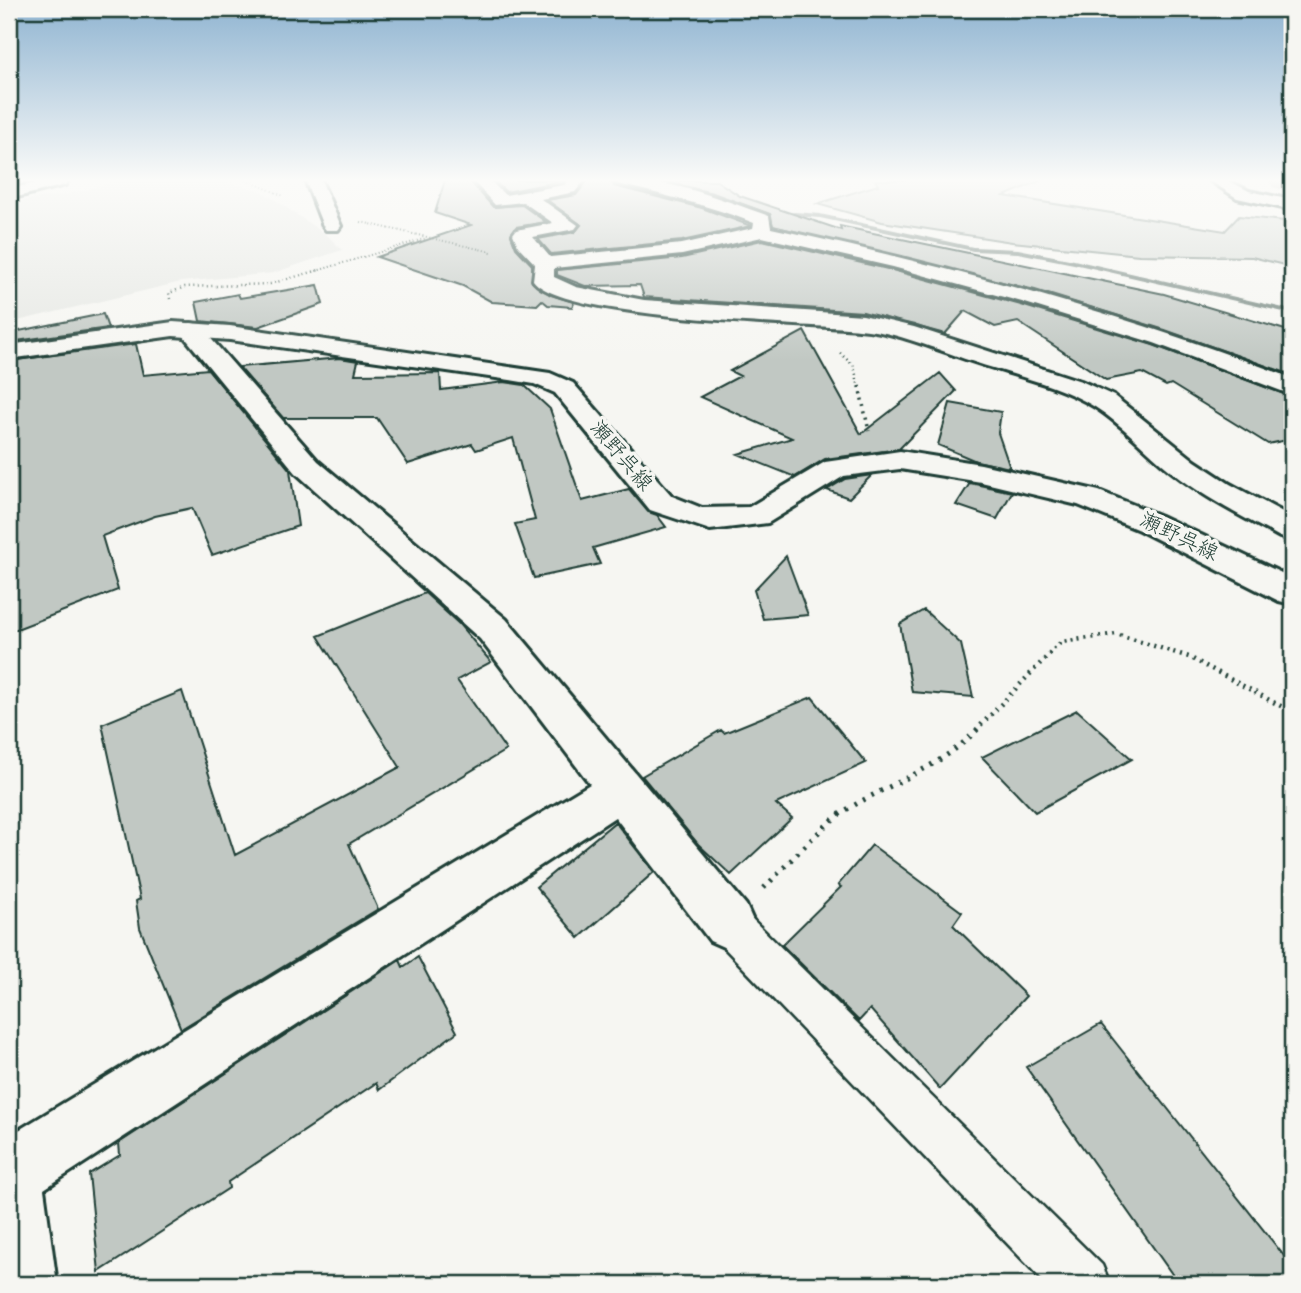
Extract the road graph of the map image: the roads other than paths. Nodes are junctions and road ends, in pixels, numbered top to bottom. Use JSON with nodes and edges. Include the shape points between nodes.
{"nodes":[{"id":1,"x":524,"y":240,"type":"edge"},
{"id":2,"x":724,"y":240,"type":"edge"},
{"id":3,"x":805,"y":240,"type":"edge"},
{"id":4,"x":543,"y":261,"type":"junction"},
{"id":5,"x":182,"y":330,"type":"junction"},
{"id":6,"x":9,"y":352,"type":"edge"},
{"id":7,"x":1292,"y":387,"type":"edge"},
{"id":8,"x":1292,"y":530,"type":"edge"},
{"id":9,"x":1292,"y":592,"type":"edge"},
{"id":10,"x":622,"y":788,"type":"junction"},
{"id":11,"x":728,"y":923,"type":"joint"},
{"id":12,"x":9,"y":1167,"type":"edge"},
{"id":13,"x":10,"y":1174,"type":"edge"},
{"id":14,"x":22,"y":1284,"type":"edge"},
{"id":15,"x":1083,"y":1284,"type":"edge"}],
"edges":[{"from":1,"to":4,"type":"street"},
{"from":2,"to":4,"type":"street"},
{"from":3,"to":7,"type":"street","via":[[987,284],[1225,359]]},
{"from":4,"to":8,"type":"street","via":[[543,280],[570,292],[644,307],[863,322],[1086,391],[1219,491]]},
{"from":5,"to":6,"type":"street","name":"瀬野呉線"},
{"from":5,"to":9,"type":"street","name":"瀬野呉線","via":[[541,378],[564,388],[661,503],[710,520],[757,516],[836,468],[900,460],[981,473],[1106,504]]},
{"from":5,"to":10,"type":"street","via":[[307,467],[493,629]]},
{"from":10,"to":11,"type":"street"},
{"from":10,"to":13,"type":"street"},
{"from":11,"to":15,"type":"lane"},
{"from":12,"to":13,"type":"street"},
{"from":13,"to":14,"type":"street"}]}
